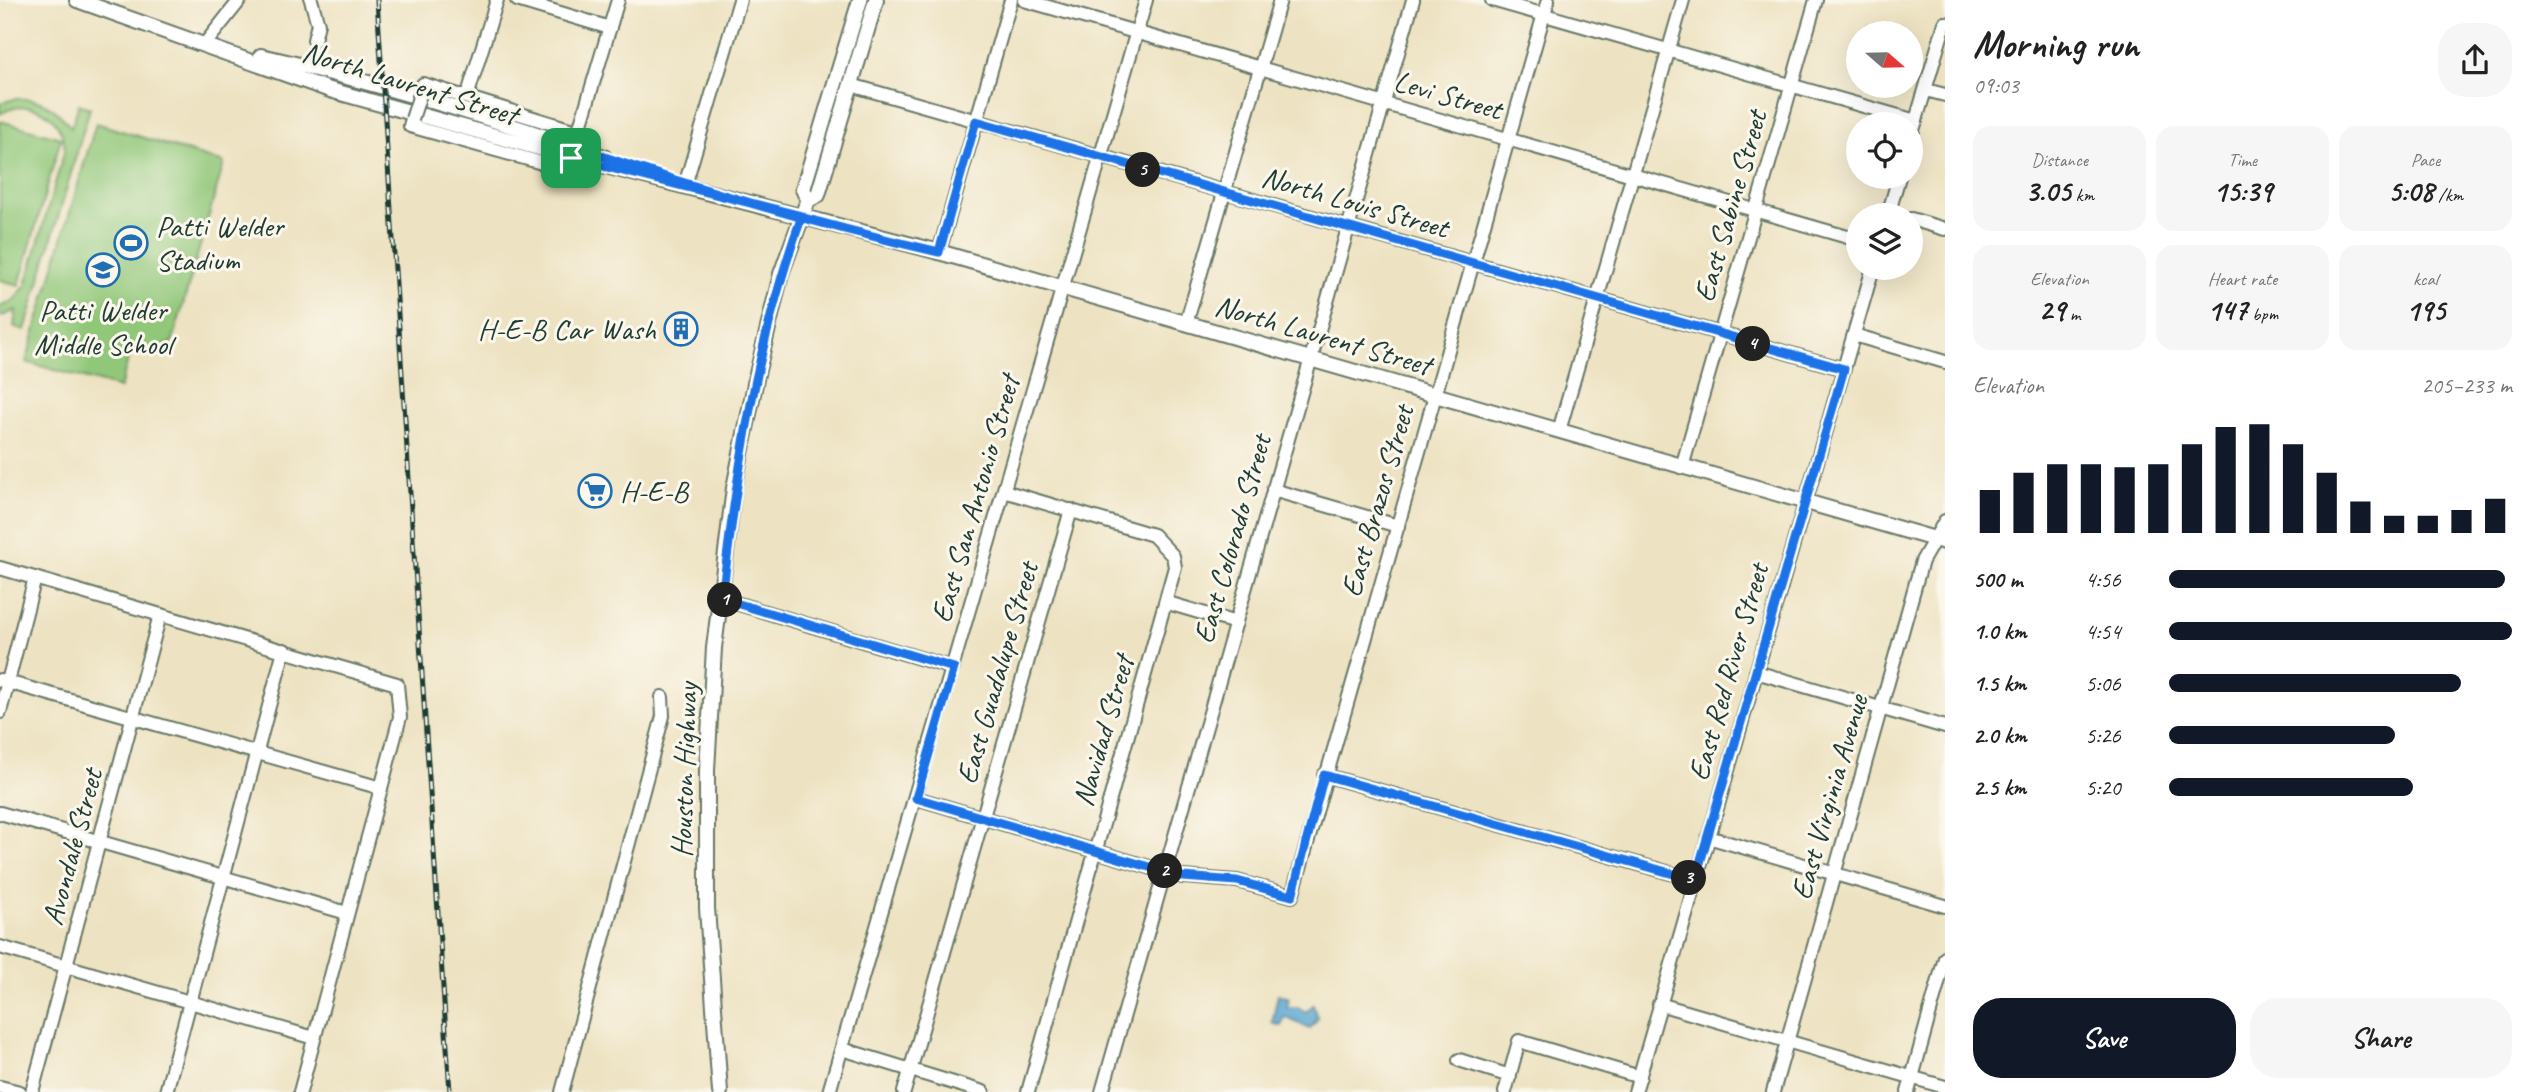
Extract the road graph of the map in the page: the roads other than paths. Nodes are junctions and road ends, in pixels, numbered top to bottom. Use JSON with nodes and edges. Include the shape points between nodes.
{"nodes":[{"id":1,"x":240,"y":0,"type":"edge"},
{"id":2,"x":311,"y":0,"type":"edge"},
{"id":3,"x":497,"y":0,"type":"edge"},
{"id":4,"x":517,"y":0,"type":"edge"},
{"id":5,"x":618,"y":0,"type":"edge"},
{"id":6,"x":740,"y":0,"type":"edge"},
{"id":7,"x":860,"y":0,"type":"edge"},
{"id":8,"x":876,"y":0,"type":"edge"},
{"id":9,"x":1010,"y":0,"type":"edge"},
{"id":10,"x":1024,"y":0,"type":"edge"},
{"id":11,"x":1146,"y":0,"type":"edge"},
{"id":12,"x":1280,"y":0,"type":"edge"},
{"id":13,"x":1413,"y":0,"type":"edge"},
{"id":14,"x":1492,"y":0,"type":"edge"},
{"id":15,"x":1548,"y":0,"type":"edge"},
{"id":16,"x":1683,"y":0,"type":"edge"},
{"id":17,"x":1816,"y":0,"type":"edge"},
{"id":18,"x":87,"y":2,"type":"edge"},
{"id":19,"x":1544,"y":15,"type":"junction"},
{"id":20,"x":1945,"y":23,"type":"edge"},
{"id":21,"x":610,"y":28,"type":"junction"},
{"id":22,"x":1136,"y":32,"type":"junction"},
{"id":23,"x":314,"y":40,"type":"dead end"},
{"id":24,"x":205,"y":44,"type":"junction"},
{"id":25,"x":1668,"y":51,"type":"junction"},
{"id":26,"x":1259,"y":69,"type":"junction"},
{"id":27,"x":851,"y":85,"type":"junction"},
{"id":28,"x":1791,"y":86,"type":"junction"},
{"id":29,"x":1926,"y":90,"type":"junction"},
{"id":30,"x":1945,"y":95,"type":"edge"},
{"id":31,"x":467,"y":97,"type":"junction"},
{"id":32,"x":1385,"y":104,"type":"junction"},
{"id":33,"x":1884,"y":112,"type":"edge"},
{"id":34,"x":1919,"y":112,"type":"edge"},
{"id":35,"x":976,"y":121,"type":"junction"},
{"id":36,"x":579,"y":132,"type":"junction"},
{"id":37,"x":1508,"y":139,"type":"junction"},
{"id":38,"x":571,"y":158,"type":"junction"},
{"id":39,"x":1101,"y":158,"type":"junction"},
{"id":40,"x":1632,"y":174,"type":"junction"},
{"id":41,"x":685,"y":185,"type":"junction"},
{"id":42,"x":1223,"y":193,"type":"junction"},
{"id":43,"x":808,"y":200,"type":"junction"},
{"id":44,"x":1756,"y":209,"type":"junction"},
{"id":45,"x":802,"y":216,"type":"junction"},
{"id":46,"x":1923,"y":223,"type":"edge"},
{"id":47,"x":1349,"y":228,"type":"junction"},
{"id":48,"x":1945,"y":229,"type":"edge"},
{"id":49,"x":1846,"y":236,"type":"edge"},
{"id":50,"x":939,"y":252,"type":"junction"},
{"id":51,"x":1472,"y":263,"type":"junction"},
{"id":52,"x":1870,"y":280,"type":"edge"},
{"id":53,"x":1062,"y":290,"type":"junction"},
{"id":54,"x":1596,"y":300,"type":"junction"},
{"id":55,"x":1186,"y":324,"type":"junction"},
{"id":56,"x":1720,"y":335,"type":"junction"},
{"id":57,"x":1854,"y":335,"type":"junction"},
{"id":58,"x":1310,"y":358,"type":"junction"},
{"id":59,"x":1945,"y":362,"type":"edge"},
{"id":60,"x":1844,"y":369,"type":"junction"},
{"id":61,"x":1435,"y":394,"type":"junction"},
{"id":62,"x":1559,"y":431,"type":"junction"},
{"id":63,"x":1682,"y":467,"type":"junction"},
{"id":64,"x":1273,"y":490,"type":"junction"},
{"id":65,"x":1004,"y":491,"type":"junction"},
{"id":66,"x":1805,"y":503,"type":"junction"},
{"id":67,"x":1071,"y":510,"type":"junction"},
{"id":68,"x":1945,"y":521,"type":"edge"},
{"id":69,"x":1398,"y":526,"type":"junction"},
{"id":70,"x":1941,"y":541,"type":"edge"},
{"id":71,"x":0,"y":568,"type":"edge"},
{"id":72,"x":35,"y":578,"type":"junction"},
{"id":73,"x":722,"y":599,"type":"junction"},
{"id":74,"x":1168,"y":603,"type":"junction"},
{"id":75,"x":160,"y":615,"type":"junction"},
{"id":76,"x":1236,"y":623,"type":"junction"},
{"id":77,"x":284,"y":650,"type":"junction"},
{"id":78,"x":954,"y":668,"type":"junction"},
{"id":79,"x":1756,"y":673,"type":"junction"},
{"id":80,"x":4,"y":681,"type":"edge"},
{"id":81,"x":662,"y":697,"type":"dead end"},
{"id":82,"x":1881,"y":709,"type":"junction"},
{"id":83,"x":0,"y":712,"type":"edge"},
{"id":84,"x":134,"y":718,"type":"junction"},
{"id":85,"x":1945,"y":727,"type":"edge"},
{"id":86,"x":256,"y":752,"type":"junction"},
{"id":87,"x":1324,"y":775,"type":"junction"},
{"id":88,"x":381,"y":788,"type":"junction"},
{"id":89,"x":916,"y":798,"type":"junction"},
{"id":90,"x":0,"y":813,"type":"edge"},
{"id":91,"x":982,"y":818,"type":"junction"},
{"id":92,"x":1708,"y":837,"type":"junction"},
{"id":93,"x":101,"y":842,"type":"junction"},
{"id":94,"x":1094,"y":852,"type":"junction"},
{"id":95,"x":1165,"y":871,"type":"junction"},
{"id":96,"x":1834,"y":874,"type":"junction"},
{"id":97,"x":224,"y":878,"type":"junction"},
{"id":98,"x":1695,"y":880,"type":"junction"},
{"id":99,"x":1945,"y":906,"type":"edge"},
{"id":100,"x":347,"y":913,"type":"junction"},
{"id":101,"x":0,"y":947,"type":"edge"},
{"id":102,"x":1945,"y":958,"type":"edge"},
{"id":103,"x":68,"y":967,"type":"junction"},
{"id":104,"x":191,"y":1001,"type":"junction"},
{"id":105,"x":1660,"y":1004,"type":"junction"},
{"id":106,"x":314,"y":1038,"type":"junction"},
{"id":107,"x":1788,"y":1040,"type":"junction"},
{"id":108,"x":842,"y":1049,"type":"junction"},
{"id":109,"x":1459,"y":1060,"type":"dead end"},
{"id":110,"x":910,"y":1070,"type":"junction"},
{"id":111,"x":1510,"y":1076,"type":"junction"},
{"id":112,"x":1640,"y":1077,"type":"junction"},
{"id":113,"x":1912,"y":1078,"type":"junction"},
{"id":114,"x":0,"y":1087,"type":"edge"},
{"id":115,"x":1945,"y":1087,"type":"edge"},
{"id":116,"x":20,"y":1092,"type":"edge"},
{"id":117,"x":32,"y":1092,"type":"edge"},
{"id":118,"x":166,"y":1092,"type":"edge"},
{"id":119,"x":300,"y":1092,"type":"edge"},
{"id":120,"x":562,"y":1092,"type":"edge"},
{"id":121,"x":720,"y":1092,"type":"edge"},
{"id":122,"x":829,"y":1092,"type":"edge"},
{"id":123,"x":904,"y":1092,"type":"edge"},
{"id":124,"x":983,"y":1092,"type":"edge"},
{"id":125,"x":1028,"y":1092,"type":"edge"},
{"id":126,"x":1102,"y":1092,"type":"edge"},
{"id":127,"x":1505,"y":1092,"type":"edge"},
{"id":128,"x":1635,"y":1092,"type":"edge"},
{"id":129,"x":1773,"y":1092,"type":"edge"},
{"id":130,"x":1908,"y":1092,"type":"edge"}],
"edges":[{"from":1,"to":24,"type":"street"},
{"from":2,"to":23,"type":"street","via":[[318,24]]},
{"from":3,"to":31,"type":"street"},
{"from":4,"to":21,"type":"street"},
{"from":5,"to":21,"type":"street"},
{"from":6,"to":41,"type":"street"},
{"from":7,"to":43,"type":"main road","via":[[803,189]]},
{"from":8,"to":27,"type":"main road"},
{"from":9,"to":35,"type":"street"},
{"from":10,"to":22,"type":"street","name":"Levi Street"},
{"from":11,"to":22,"type":"street","name":"East San Antonio Street"},
{"from":12,"to":26,"type":"street"},
{"from":13,"to":32,"type":"street","name":"East Colorado Street"},
{"from":14,"to":19,"type":"street"},
{"from":15,"to":19,"type":"street","name":"East Brazos Street"},
{"from":16,"to":25,"type":"street"},
{"from":17,"to":28,"type":"street","name":"East Sabine Street"},
{"from":18,"to":24,"type":"main road","name":"North Laurent Street"},
{"from":19,"to":25,"type":"street"},
{"from":19,"to":37,"type":"street","name":"East Brazos Street"},
{"from":20,"to":29,"type":"street"},
{"from":21,"to":36,"type":"street"},
{"from":22,"to":26,"type":"street","name":"Levi Street"},
{"from":22,"to":39,"type":"street","name":"East San Antonio Street"},
{"from":24,"to":38,"type":"main road","name":"North Laurent Street","via":[[319,69]]},
{"from":25,"to":28,"type":"street"},
{"from":25,"to":40,"type":"street"},
{"from":26,"to":32,"type":"street","name":"Levi Street"},
{"from":26,"to":42,"type":"street"},
{"from":27,"to":35,"type":"street","name":"North Louis Street"},
{"from":27,"to":43,"type":"main road","via":[[818,195]]},
{"from":28,"to":33,"type":"street"},
{"from":28,"to":44,"type":"street","name":"East Sabine Street"},
{"from":29,"to":30,"type":"street"},
{"from":29,"to":34,"type":"street"},
{"from":31,"to":36,"type":"street"},
{"from":31,"to":38,"type":"street","bridge":true,"via":[[423,84],[410,126]]},
{"from":32,"to":37,"type":"street","name":"Levi Street"},
{"from":32,"to":47,"type":"street","name":"East Colorado Street"},
{"from":35,"to":39,"type":"street","name":"North Louis Street"},
{"from":35,"to":50,"type":"street"},
{"from":36,"to":38,"type":"street"},
{"from":37,"to":40,"type":"street","name":"Levi Street"},
{"from":37,"to":51,"type":"street","name":"East Brazos Street"},
{"from":38,"to":41,"type":"main road","name":"North Laurent Street"},
{"from":39,"to":42,"type":"street","name":"North Louis Street"},
{"from":39,"to":53,"type":"street","name":"East San Antonio Street"},
{"from":40,"to":44,"type":"street","name":"Levi Street"},
{"from":40,"to":54,"type":"street"},
{"from":41,"to":45,"type":"main road","name":"North Laurent Street"},
{"from":42,"to":47,"type":"street","name":"North Louis Street"},
{"from":42,"to":55,"type":"street"},
{"from":43,"to":45,"type":"main road","name":"Houston Highway"},
{"from":44,"to":49,"type":"street","name":"Levi Street"},
{"from":44,"to":56,"type":"street","name":"East Sabine Street"},
{"from":45,"to":50,"type":"main road","name":"North Laurent Street"},
{"from":45,"to":73,"type":"main road","name":"Houston Highway","via":[[781,274],[741,451]]},
{"from":46,"to":48,"type":"street"},
{"from":47,"to":51,"type":"street","name":"North Louis Street"},
{"from":47,"to":58,"type":"street","name":"East Colorado Street"},
{"from":50,"to":53,"type":"main road","name":"North Laurent Street"},
{"from":51,"to":54,"type":"street","name":"North Louis Street"},
{"from":51,"to":61,"type":"street","name":"East Brazos Street"},
{"from":52,"to":57,"type":"street","name":"East Red River Street"},
{"from":53,"to":55,"type":"main road","name":"North Laurent Street"},
{"from":53,"to":65,"type":"street","name":"East San Antonio Street"},
{"from":54,"to":56,"type":"street","name":"North Louis Street"},
{"from":54,"to":62,"type":"street"},
{"from":55,"to":58,"type":"main road","name":"North Laurent Street"},
{"from":56,"to":60,"type":"street","name":"North Louis Street"},
{"from":56,"to":63,"type":"street","name":"East Sabine Street"},
{"from":57,"to":59,"type":"street"},
{"from":57,"to":60,"type":"street","name":"East Red River Street"},
{"from":58,"to":61,"type":"main road","name":"North Laurent Street"},
{"from":58,"to":64,"type":"street","name":"East Colorado Street"},
{"from":60,"to":66,"type":"street","name":"East Red River Street"},
{"from":61,"to":62,"type":"main road","name":"North Laurent Street"},
{"from":61,"to":69,"type":"street","name":"East Brazos Street"},
{"from":62,"to":63,"type":"main road","name":"North Laurent Street"},
{"from":63,"to":66,"type":"main road","name":"North Laurent Street"},
{"from":64,"to":69,"type":"street"},
{"from":64,"to":76,"type":"street","name":"East Colorado Street"},
{"from":65,"to":67,"type":"street"},
{"from":65,"to":78,"type":"street","name":"East San Antonio Street"},
{"from":66,"to":70,"type":"main road","name":"North Laurent Street"},
{"from":66,"to":79,"type":"street","name":"East Red River Street"},
{"from":67,"to":74,"type":"street","name":"Navidad Street","via":[[1153,535],[1167,548],[1175,567]]},
{"from":67,"to":91,"type":"street","name":"East Guadalupe Street"},
{"from":68,"to":70,"type":"street","name":"East Virginia Avenue"},
{"from":69,"to":87,"type":"street","name":"East Brazos Street"},
{"from":70,"to":82,"type":"street","name":"East Virginia Avenue","via":[[1922,561]]},
{"from":71,"to":72,"type":"street"},
{"from":72,"to":75,"type":"street"},
{"from":72,"to":80,"type":"street"},
{"from":73,"to":78,"type":"street"},
{"from":73,"to":121,"type":"main road","name":"Houston Highway","via":[[706,770],[707,920]]},
{"from":74,"to":76,"type":"street"},
{"from":74,"to":94,"type":"street","name":"Navidad Street"},
{"from":75,"to":77,"type":"street"},
{"from":75,"to":84,"type":"street","name":"Avondale Street"},
{"from":76,"to":95,"type":"street","name":"East Colorado Street"},
{"from":77,"to":86,"type":"street"},
{"from":77,"to":88,"type":"street","via":[[397,684],[400,718]]},
{"from":78,"to":89,"type":"street","name":"East San Antonio Street"},
{"from":79,"to":82,"type":"street"},
{"from":79,"to":92,"type":"street","name":"East Red River Street"},
{"from":80,"to":83,"type":"street"},
{"from":80,"to":84,"type":"street"},
{"from":81,"to":120,"type":"street","via":[[663,716]]},
{"from":82,"to":85,"type":"street"},
{"from":82,"to":96,"type":"street","name":"East Virginia Avenue"},
{"from":84,"to":86,"type":"street"},
{"from":84,"to":93,"type":"street","name":"Avondale Street"},
{"from":86,"to":88,"type":"street"},
{"from":86,"to":97,"type":"street"},
{"from":87,"to":95,"type":"street","name":"East Brazos Street","via":[[1292,896],[1237,881],[1196,880]]},
{"from":87,"to":98,"type":"street"},
{"from":88,"to":100,"type":"street"},
{"from":89,"to":91,"type":"street"},
{"from":89,"to":108,"type":"street","name":"East San Antonio Street"},
{"from":90,"to":93,"type":"street"},
{"from":91,"to":94,"type":"street"},
{"from":91,"to":110,"type":"street","name":"East Guadalupe Street"},
{"from":92,"to":96,"type":"street"},
{"from":92,"to":98,"type":"street","name":"East Red River Street"},
{"from":93,"to":97,"type":"street"},
{"from":93,"to":103,"type":"street","name":"Avondale Street"},
{"from":94,"to":95,"type":"street"},
{"from":94,"to":125,"type":"street","name":"Navidad Street"},
{"from":95,"to":126,"type":"street","name":"East Colorado Street"},
{"from":96,"to":99,"type":"street"},
{"from":96,"to":107,"type":"street","name":"East Virginia Avenue"},
{"from":97,"to":100,"type":"street"},
{"from":97,"to":104,"type":"street"},
{"from":98,"to":105,"type":"street","name":"East Red River Street"},
{"from":100,"to":106,"type":"street"},
{"from":101,"to":103,"type":"street"},
{"from":102,"to":113,"type":"street"},
{"from":103,"to":104,"type":"street"},
{"from":103,"to":117,"type":"street","name":"Avondale Street"},
{"from":104,"to":106,"type":"street"},
{"from":104,"to":118,"type":"street"},
{"from":105,"to":107,"type":"street"},
{"from":105,"to":112,"type":"street","name":"East Red River Street"},
{"from":106,"to":119,"type":"street"},
{"from":107,"to":113,"type":"street"},
{"from":107,"to":129,"type":"street","name":"East Virginia Avenue"},
{"from":108,"to":110,"type":"street"},
{"from":108,"to":122,"type":"street","name":"East San Antonio Street"},
{"from":109,"to":111,"type":"street"},
{"from":110,"to":123,"type":"street","name":"East Guadalupe Street"},
{"from":110,"to":124,"type":"street"},
{"from":111,"to":112,"type":"street","via":[[1519,1041]]},
{"from":111,"to":127,"type":"street"},
{"from":112,"to":128,"type":"street","name":"East Red River Street"},
{"from":113,"to":115,"type":"street"},
{"from":113,"to":130,"type":"street"},
{"from":114,"to":116,"type":"street"}]}
